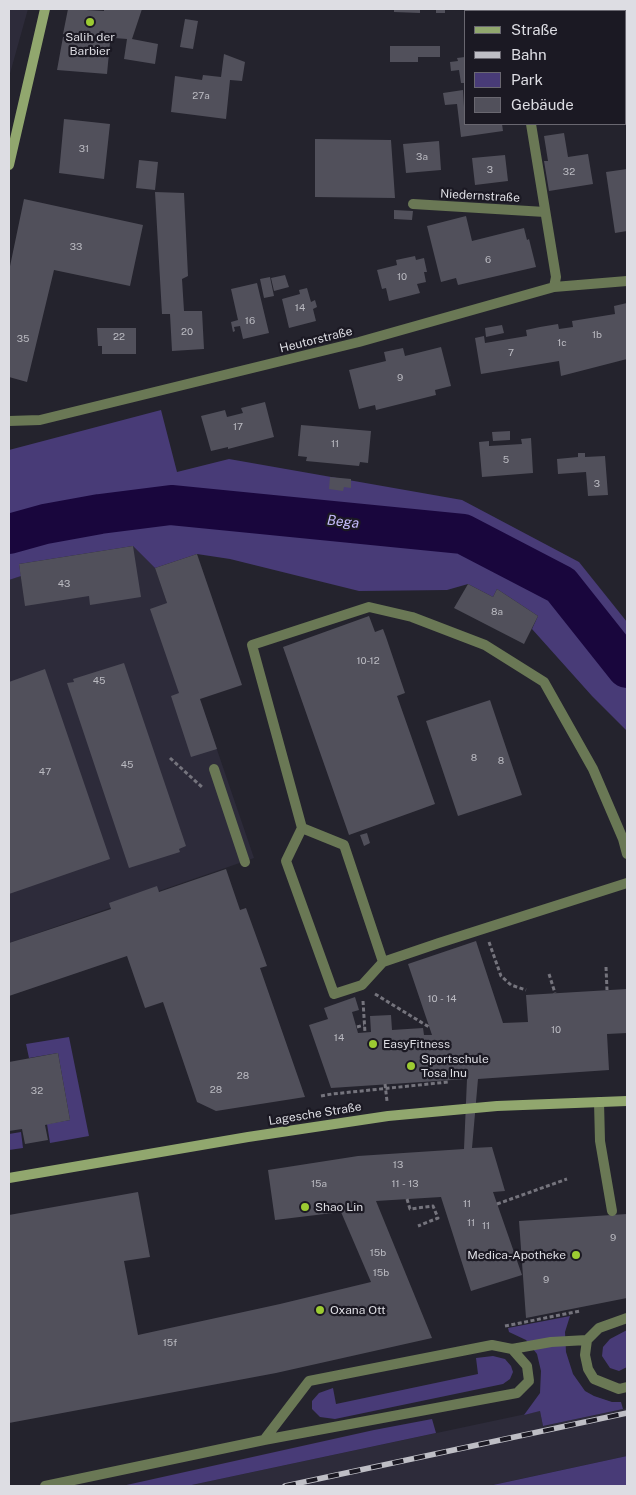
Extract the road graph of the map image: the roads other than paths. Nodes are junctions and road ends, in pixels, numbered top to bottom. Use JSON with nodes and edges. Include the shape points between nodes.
{"nodes":[{"id":1,"x":45,"y":9,"type":"edge"},
{"id":2,"x":531,"y":125,"type":"edge"},
{"id":3,"x":9,"y":165,"type":"edge"},
{"id":4,"x":413,"y":204,"type":"dead end"},
{"id":5,"x":545,"y":212,"type":"junction"},
{"id":6,"x":627,"y":281,"type":"edge"},
{"id":7,"x":554,"y":287,"type":"junction"},
{"id":8,"x":9,"y":421,"type":"edge"},
{"id":9,"x":214,"y":768,"type":"dead end"},
{"id":10,"x":302,"y":828,"type":"junction"},
{"id":11,"x":627,"y":854,"type":"edge"},
{"id":12,"x":245,"y":862,"type":"dead end"},
{"id":13,"x":627,"y":883,"type":"edge"},
{"id":14,"x":383,"y":962,"type":"junction"},
{"id":15,"x":627,"y":1101,"type":"edge"},
{"id":16,"x":599,"y":1102,"type":"junction"},
{"id":17,"x":9,"y":1178,"type":"edge"},
{"id":18,"x":612,"y":1211,"type":"dead end"},
{"id":19,"x":627,"y":1318,"type":"edge"},
{"id":20,"x":587,"y":1340,"type":"junction"},
{"id":21,"x":512,"y":1349,"type":"junction"},
{"id":22,"x":627,"y":1387,"type":"edge"},
{"id":23,"x":264,"y":1440,"type":"junction"},
{"id":24,"x":46,"y":1486,"type":"edge"}],
"edges":[{"from":1,"to":3,"type":"street"},
{"from":2,"to":5,"type":"street"},
{"from":4,"to":5,"type":"street","name":"Niedernstraße"},
{"from":5,"to":7,"type":"street","via":[[556,277]]},
{"from":6,"to":7,"type":"street","name":"Heutorstraße"},
{"from":7,"to":8,"type":"street","name":"Heutorstraße","via":[[330,350],[40,420]]},
{"from":9,"to":12,"type":"street"},
{"from":10,"to":11,"type":"street","via":[[252,645],[369,607],[412,617],[485,645],[544,682],[593,768]]},
{"from":10,"to":14,"type":"street","via":[[344,845]]},
{"from":10,"to":14,"type":"street","via":[[286,861],[334,994],[362,986]]},
{"from":13,"to":14,"type":"street"},
{"from":15,"to":16,"type":"street","name":"Lagesche Straße"},
{"from":16,"to":17,"type":"street","name":"Lagesche Straße","via":[[497,1106],[388,1116]]},
{"from":16,"to":18,"type":"street","via":[[600,1141]]},
{"from":19,"to":20,"type":"street","via":[[598,1328]]},
{"from":20,"to":21,"type":"street"},
{"from":20,"to":22,"type":"street","via":[[584,1355],[594,1379],[619,1389]]},
{"from":21,"to":23,"type":"street","via":[[492,1345],[309,1381]]},
{"from":21,"to":23,"type":"street","via":[[527,1366],[529,1381],[517,1393]]},
{"from":23,"to":24,"type":"street"}]}
